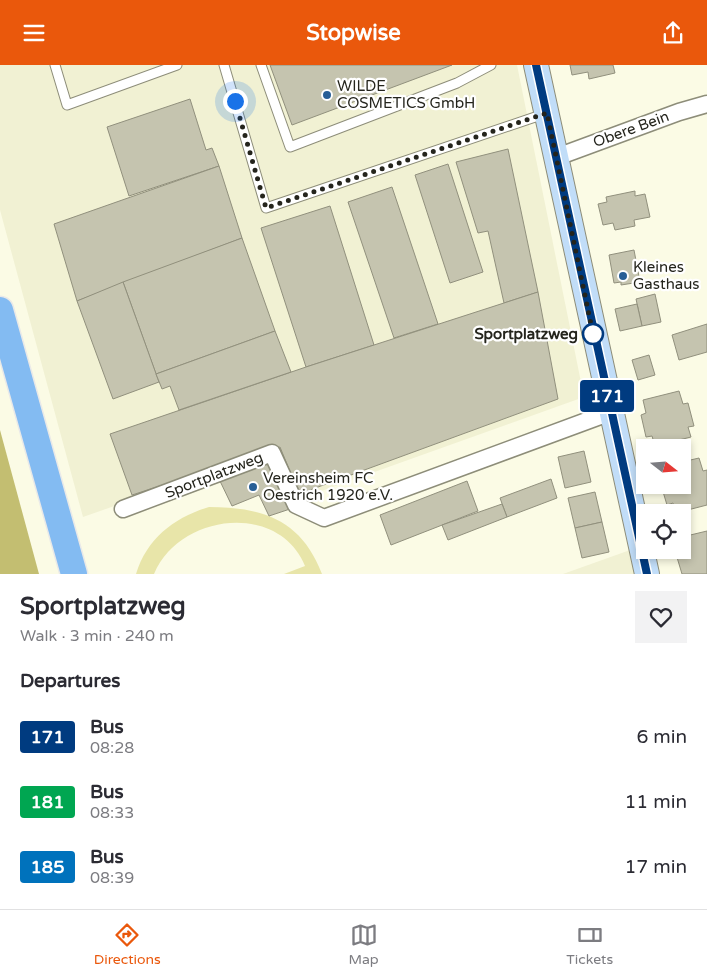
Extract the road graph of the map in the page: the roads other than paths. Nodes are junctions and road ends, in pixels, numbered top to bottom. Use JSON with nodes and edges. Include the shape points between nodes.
{"nodes":[{"id":1,"x":55,"y":65,"type":"edge"},
{"id":2,"x":176,"y":65,"type":"edge"},
{"id":3,"x":224,"y":65,"type":"edge"},
{"id":4,"x":261,"y":65,"type":"edge"},
{"id":5,"x":491,"y":65,"type":"edge"},
{"id":6,"x":536,"y":65,"type":"edge"},
{"id":7,"x":707,"y":104,"type":"edge"},
{"id":8,"x":547,"y":113,"type":"junction"},
{"id":9,"x":556,"y":157,"type":"junction"},
{"id":10,"x":0,"y":310,"type":"edge"},
{"id":11,"x":611,"y":412,"type":"junction"},
{"id":12,"x":124,"y":509,"type":"dead end"},
{"id":13,"x":74,"y":574,"type":"edge"},
{"id":14,"x":647,"y":574,"type":"edge"}],
"edges":[{"from":1,"to":2,"type":"lane","via":[[67,105]]},
{"from":3,"to":8,"type":"lane","via":[[266,208]]},
{"from":4,"to":5,"type":"lane","via":[[290,147],[458,83]]},
{"from":6,"to":8,"type":"main road"},
{"from":7,"to":9,"type":"street","name":"Obere Bein"},
{"from":8,"to":9,"type":"main road"},
{"from":9,"to":11,"type":"main road"},
{"from":10,"to":13,"type":"main road"},
{"from":11,"to":12,"type":"street","name":"Sportplatzweg","via":[[324,518],[296,505],[272,453]]},
{"from":11,"to":14,"type":"main road"}]}
